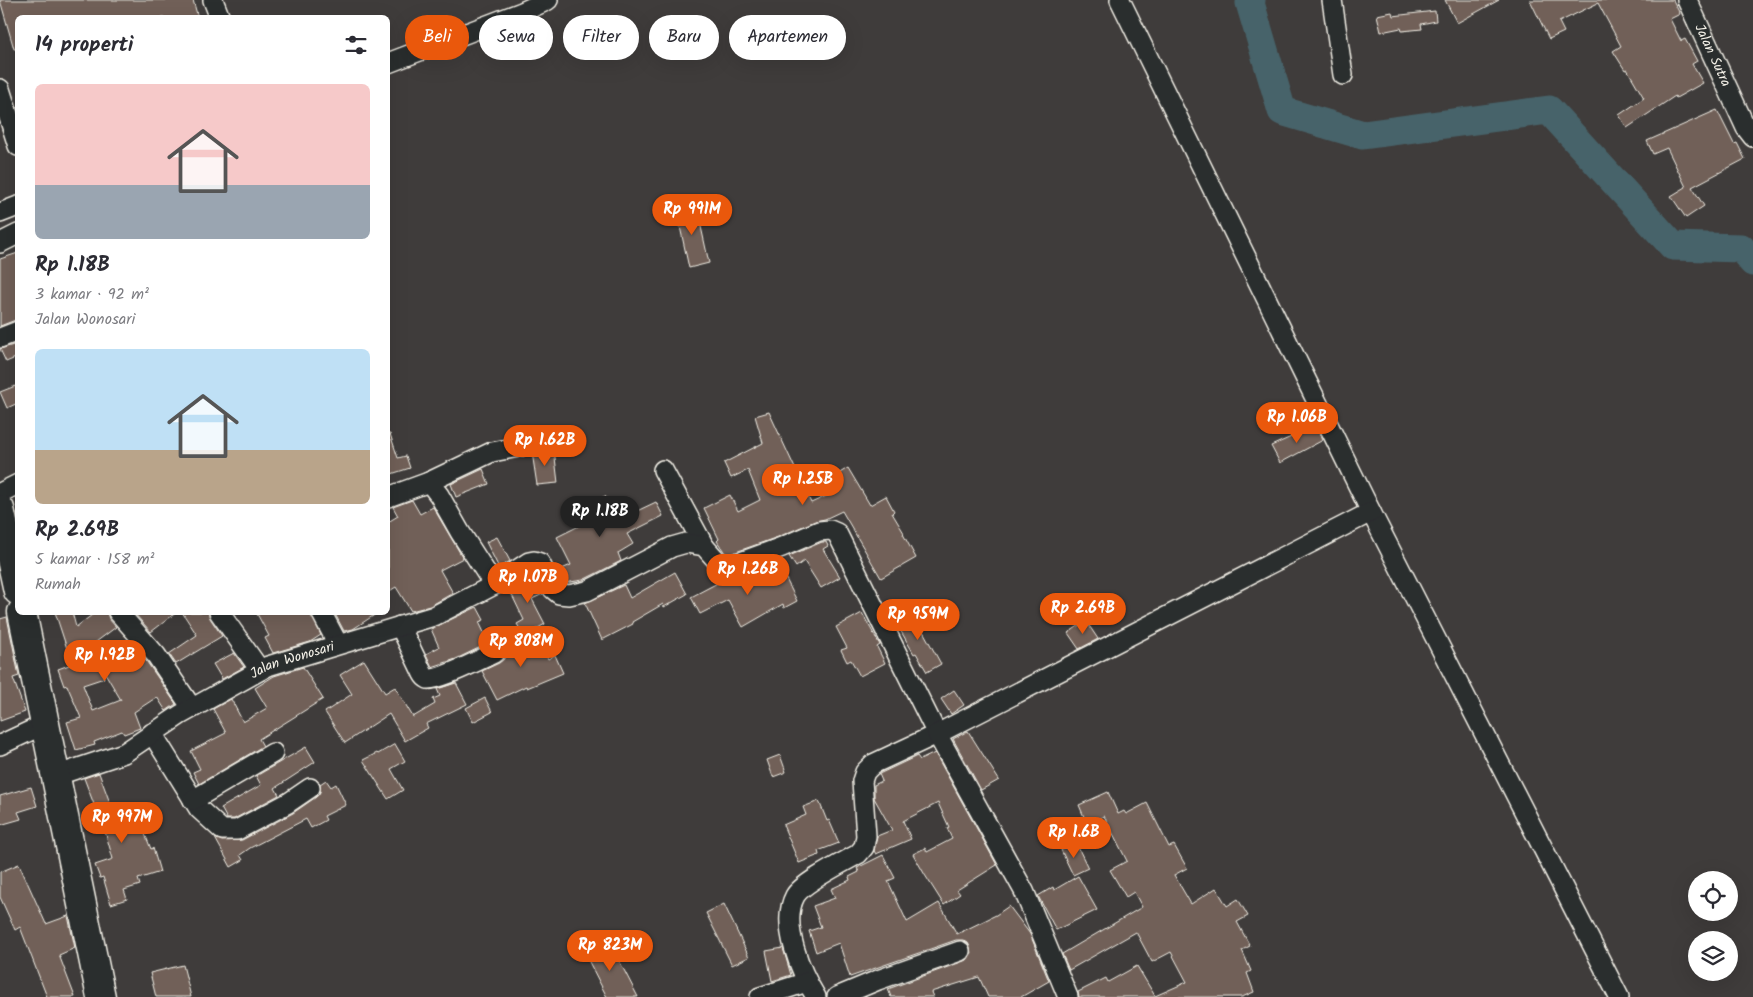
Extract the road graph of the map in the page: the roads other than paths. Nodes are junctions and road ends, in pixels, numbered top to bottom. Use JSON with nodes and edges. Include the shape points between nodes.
{"nodes":[{"id":1,"x":213,"y":0,"type":"edge"},
{"id":2,"x":548,"y":0,"type":"edge"},
{"id":3,"x":1120,"y":0,"type":"edge"},
{"id":4,"x":1332,"y":0,"type":"edge"},
{"id":5,"x":1687,"y":0,"type":"edge"},
{"id":6,"x":219,"y":15,"type":"edge"},
{"id":7,"x":390,"y":62,"type":"edge"},
{"id":8,"x":1343,"y":75,"type":"dead end"},
{"id":9,"x":0,"y":89,"type":"edge"},
{"id":10,"x":1753,"y":137,"type":"edge"},
{"id":11,"x":15,"y":138,"type":"edge"},
{"id":12,"x":15,"y":207,"type":"edge"},
{"id":13,"x":0,"y":212,"type":"edge"},
{"id":14,"x":15,"y":236,"type":"edge"},
{"id":15,"x":0,"y":243,"type":"edge"},
{"id":16,"x":15,"y":332,"type":"edge"},
{"id":17,"x":0,"y":338,"type":"edge"},
{"id":18,"x":519,"y":447,"type":"dead end"},
{"id":19,"x":663,"y":470,"type":"dead end"},
{"id":20,"x":429,"y":482,"type":"junction"},
{"id":21,"x":15,"y":486,"type":"edge"},
{"id":22,"x":0,"y":493,"type":"edge"},
{"id":23,"x":390,"y":496,"type":"edge"},
{"id":24,"x":0,"y":509,"type":"edge"},
{"id":25,"x":1371,"y":512,"type":"junction"},
{"id":26,"x":704,"y":546,"type":"junction"},
{"id":27,"x":15,"y":576,"type":"edge"},
{"id":28,"x":494,"y":585,"type":"junction"},
{"id":29,"x":23,"y":615,"type":"edge"},
{"id":30,"x":121,"y":615,"type":"edge"},
{"id":31,"x":221,"y":615,"type":"edge"},
{"id":32,"x":323,"y":615,"type":"edge"},
{"id":33,"x":400,"y":626,"type":"junction"},
{"id":34,"x":338,"y":644,"type":"junction"},
{"id":35,"x":494,"y":654,"type":"dead end"},
{"id":36,"x":260,"y":670,"type":"junction"},
{"id":37,"x":192,"y":708,"type":"junction"},
{"id":38,"x":45,"y":724,"type":"junction"},
{"id":39,"x":152,"y":733,"type":"junction"},
{"id":40,"x":937,"y":734,"type":"junction"},
{"id":41,"x":0,"y":745,"type":"edge"},
{"id":42,"x":273,"y":753,"type":"dead end"},
{"id":43,"x":55,"y":776,"type":"junction"},
{"id":44,"x":310,"y":788,"type":"dead end"},
{"id":45,"x":193,"y":800,"type":"junction"},
{"id":46,"x":960,"y":951,"type":"dead end"},
{"id":47,"x":811,"y":989,"type":"edge"},
{"id":48,"x":101,"y":997,"type":"edge"},
{"id":49,"x":760,"y":997,"type":"edge"},
{"id":50,"x":837,"y":997,"type":"edge"},
{"id":51,"x":1068,"y":997,"type":"edge"},
{"id":52,"x":1619,"y":997,"type":"edge"}],
"edges":[{"from":1,"to":6,"type":"street"},
{"from":2,"to":7,"type":"street"},
{"from":3,"to":25,"type":"street"},
{"from":4,"to":8,"type":"street"},
{"from":5,"to":10,"type":"street","name":"Jalan Sutra"},
{"from":9,"to":11,"type":"street"},
{"from":12,"to":13,"type":"street"},
{"from":14,"to":15,"type":"street"},
{"from":16,"to":17,"type":"street"},
{"from":18,"to":20,"type":"street","via":[[492,452]]},
{"from":19,"to":26,"type":"street"},
{"from":20,"to":23,"type":"street"},
{"from":20,"to":28,"type":"street"},
{"from":21,"to":22,"type":"street"},
{"from":24,"to":27,"type":"highway"},
{"from":25,"to":40,"type":"street"},
{"from":25,"to":52,"type":"street"},
{"from":26,"to":28,"type":"street","name":"Jalan Wonosari","via":[[686,543],[672,547],[587,590],[569,595],[559,594],[553,589],[538,562],[529,562]]},
{"from":26,"to":40,"type":"street","via":[[719,563],[730,566],[819,531],[837,533]]},
{"from":28,"to":33,"type":"street","name":"Jalan Wonosari","via":[[434,616]]},
{"from":29,"to":38,"type":"highway"},
{"from":30,"to":37,"type":"street","via":[[156,654]]},
{"from":31,"to":36,"type":"street"},
{"from":32,"to":34,"type":"street"},
{"from":33,"to":34,"type":"street","name":"Jalan Wonosari"},
{"from":33,"to":35,"type":"street","via":[[426,679],[451,673]]},
{"from":34,"to":36,"type":"street","name":"Jalan Wonosari"},
{"from":36,"to":37,"type":"street","name":"Jalan Wonosari"},
{"from":37,"to":39,"type":"street","name":"Jalan Wonosari"},
{"from":38,"to":41,"type":"street"},
{"from":38,"to":43,"type":"highway"},
{"from":39,"to":43,"type":"street","name":"Jalan Wonosari","via":[[124,752]]},
{"from":39,"to":45,"type":"street"},
{"from":40,"to":47,"type":"street","via":[[873,764],[865,772],[862,781],[864,847],[858,854],[804,886],[795,896],[790,914],[790,933]]},
{"from":40,"to":51,"type":"street","via":[[1024,891]]},
{"from":42,"to":45,"type":"street"},
{"from":43,"to":48,"type":"highway"},
{"from":44,"to":45,"type":"street","via":[[237,830],[222,830]]},
{"from":46,"to":50,"type":"street"},
{"from":47,"to":49,"type":"street"}]}
